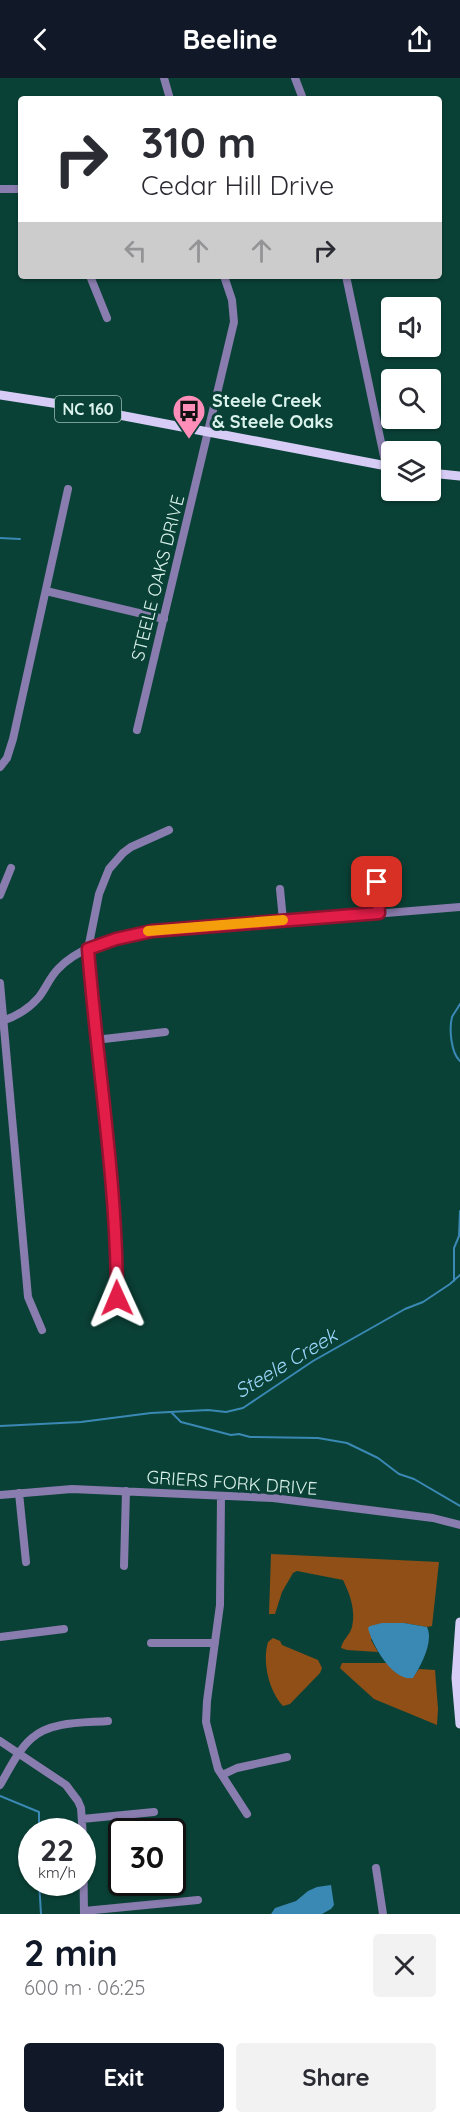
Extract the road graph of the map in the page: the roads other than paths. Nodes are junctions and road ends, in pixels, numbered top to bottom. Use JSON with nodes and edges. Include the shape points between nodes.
{"nodes":[{"id":1,"x":164,"y":78,"type":"edge"},
{"id":2,"x":296,"y":78,"type":"edge"},
{"id":3,"x":170,"y":96,"type":"edge"},
{"id":4,"x":302,"y":96,"type":"edge"},
{"id":5,"x":0,"y":189,"type":"edge"},
{"id":6,"x":18,"y":189,"type":"edge"},
{"id":7,"x":91,"y":279,"type":"edge"},
{"id":8,"x":225,"y":279,"type":"edge"},
{"id":9,"x":347,"y":279,"type":"edge"},
{"id":10,"x":107,"y":318,"type":"dead end"},
{"id":11,"x":0,"y":395,"type":"edge"},
{"id":12,"x":209,"y":433,"type":"junction"},
{"id":13,"x":383,"y":441,"type":"edge"},
{"id":14,"x":381,"y":465,"type":"edge"},
{"id":15,"x":441,"y":474,"type":"edge"},
{"id":16,"x":460,"y":476,"type":"edge"},
{"id":17,"x":68,"y":489,"type":"dead end"},
{"id":18,"x":46,"y":591,"type":"junction"},
{"id":19,"x":164,"y":619,"type":"junction"},
{"id":20,"x":136,"y":730,"type":"dead end"},
{"id":21,"x":0,"y":767,"type":"edge"},
{"id":22,"x":169,"y":830,"type":"dead end"},
{"id":23,"x":11,"y":868,"type":"dead end"},
{"id":24,"x":377,"y":882,"type":"dead end"},
{"id":25,"x":280,"y":890,"type":"dead end"},
{"id":26,"x":0,"y":895,"type":"edge"},
{"id":27,"x":460,"y":907,"type":"edge"},
{"id":28,"x":379,"y":913,"type":"junction"},
{"id":29,"x":283,"y":920,"type":"junction"},
{"id":30,"x":88,"y":949,"type":"junction"},
{"id":31,"x":0,"y":982,"type":"edge"},
{"id":32,"x":2,"y":1022,"type":"edge"},
{"id":33,"x":165,"y":1032,"type":"dead end"},
{"id":34,"x":96,"y":1040,"type":"junction"},
{"id":35,"x":126,"y":1312,"type":"dead end"},
{"id":36,"x":42,"y":1330,"type":"dead end"},
{"id":37,"x":126,"y":1491,"type":"junction"},
{"id":38,"x":19,"y":1493,"type":"junction"},
{"id":39,"x":0,"y":1495,"type":"edge"},
{"id":40,"x":221,"y":1496,"type":"junction"},
{"id":41,"x":460,"y":1525,"type":"edge"},
{"id":42,"x":26,"y":1562,"type":"dead end"},
{"id":43,"x":124,"y":1566,"type":"dead end"},
{"id":44,"x":460,"y":1622,"type":"edge"},
{"id":45,"x":64,"y":1629,"type":"dead end"},
{"id":46,"x":0,"y":1637,"type":"edge"},
{"id":47,"x":151,"y":1643,"type":"dead end"},
{"id":48,"x":215,"y":1643,"type":"junction"},
{"id":49,"x":108,"y":1721,"type":"dead end"},
{"id":50,"x":460,"y":1724,"type":"edge"},
{"id":51,"x":0,"y":1741,"type":"edge"},
{"id":52,"x":19,"y":1754,"type":"junction"},
{"id":53,"x":286,"y":1757,"type":"dead end"},
{"id":54,"x":222,"y":1775,"type":"junction"},
{"id":55,"x":0,"y":1785,"type":"edge"},
{"id":56,"x":154,"y":1812,"type":"dead end"},
{"id":57,"x":247,"y":1814,"type":"dead end"},
{"id":58,"x":82,"y":1818,"type":"edge"},
{"id":59,"x":92,"y":1818,"type":"edge"},
{"id":60,"x":376,"y":1868,"type":"dead end"},
{"id":61,"x":84,"y":1896,"type":"edge"},
{"id":62,"x":198,"y":1900,"type":"dead end"},
{"id":63,"x":84,"y":1912,"type":"edge"},
{"id":64,"x":383,"y":1914,"type":"edge"}],
"edges":[{"from":1,"to":3,"type":"street"},
{"from":2,"to":4,"type":"street"},
{"from":5,"to":6,"type":"street"},
{"from":7,"to":10,"type":"street"},
{"from":8,"to":12,"type":"street","name":"STEELE OAKS DRIVE","via":[[234,322]]},
{"from":9,"to":13,"type":"street"},
{"from":11,"to":12,"type":"main road","number":"NC 160"},
{"from":12,"to":14,"type":"main road","number":"NC 160"},
{"from":12,"to":19,"type":"street","name":"STEELE OAKS DRIVE"},
{"from":15,"to":16,"type":"main road"},
{"from":17,"to":18,"type":"street"},
{"from":18,"to":19,"type":"street"},
{"from":18,"to":21,"type":"street","via":[[13,739]]},
{"from":19,"to":20,"type":"street","name":"STEELE OAKS DRIVE"},
{"from":22,"to":30,"type":"street","via":[[131,847],[109,869],[99,894]]},
{"from":23,"to":26,"type":"street"},
{"from":24,"to":28,"type":"street"},
{"from":25,"to":29,"type":"street"},
{"from":27,"to":28,"type":"street"},
{"from":28,"to":29,"type":"street"},
{"from":29,"to":30,"type":"street","via":[[139,933]]},
{"from":30,"to":32,"type":"street","via":[[58,969],[29,1007]]},
{"from":30,"to":34,"type":"street"},
{"from":31,"to":32,"type":"street"},
{"from":32,"to":36,"type":"street","via":[[28,1297]]},
{"from":33,"to":34,"type":"street"},
{"from":34,"to":35,"type":"street","via":[[113,1207],[117,1298]]},
{"from":37,"to":38,"type":"street","name":"GRIERS FORK DRIVE","via":[[72,1489]]},
{"from":37,"to":40,"type":"street","name":"GRIERS FORK DRIVE"},
{"from":37,"to":43,"type":"street"},
{"from":38,"to":39,"type":"street","name":"GRIERS FORK DRIVE"},
{"from":38,"to":42,"type":"street"},
{"from":40,"to":41,"type":"street","name":"GRIERS FORK DRIVE","via":[[318,1503]]},
{"from":40,"to":48,"type":"street","via":[[220,1605]]},
{"from":44,"to":50,"type":"main road","via":[[456,1678]]},
{"from":45,"to":46,"type":"street"},
{"from":47,"to":48,"type":"street"},
{"from":48,"to":54,"type":"street","via":[[206,1714]]},
{"from":49,"to":52,"type":"street","via":[[47,1729]]},
{"from":51,"to":52,"type":"street"},
{"from":52,"to":55,"type":"street"},
{"from":52,"to":58,"type":"street","via":[[66,1785],[78,1801]]},
{"from":53,"to":54,"type":"street"},
{"from":54,"to":57,"type":"street"},
{"from":56,"to":59,"type":"street"},
{"from":60,"to":64,"type":"street"},
{"from":61,"to":63,"type":"street"},
{"from":62,"to":63,"type":"street"}]}
